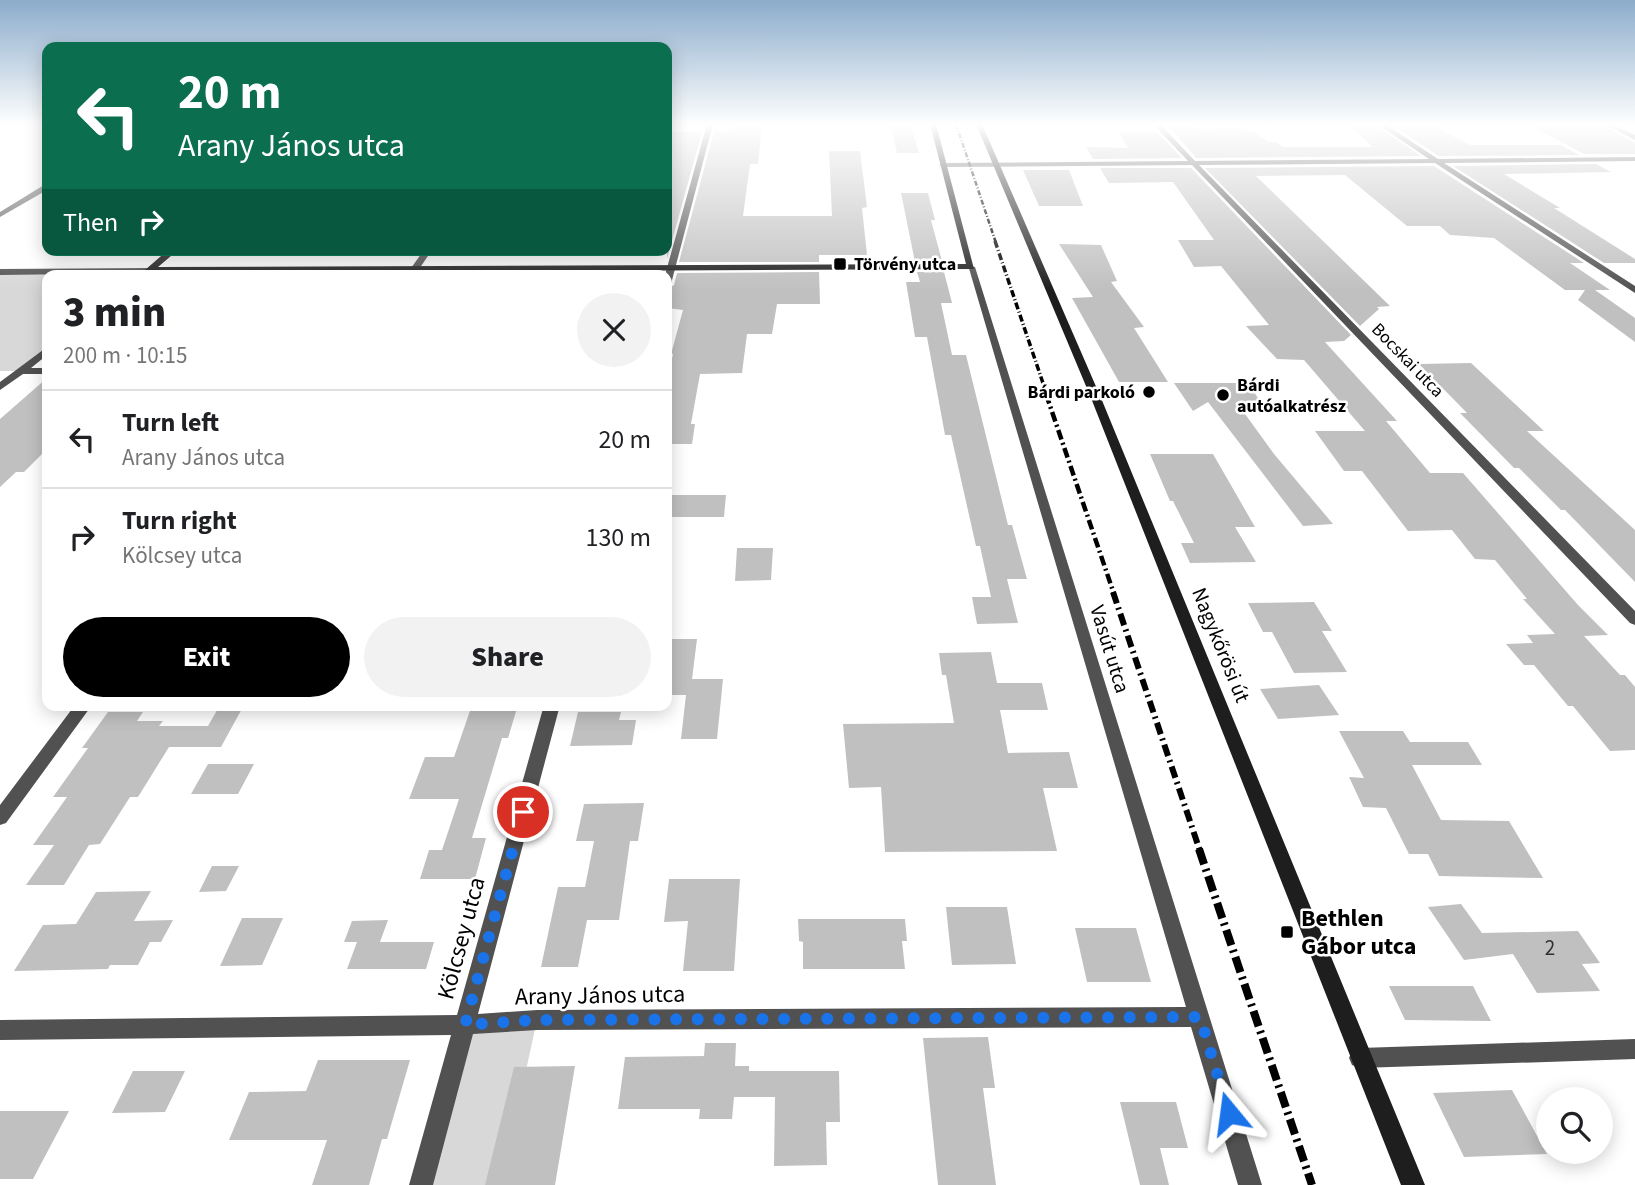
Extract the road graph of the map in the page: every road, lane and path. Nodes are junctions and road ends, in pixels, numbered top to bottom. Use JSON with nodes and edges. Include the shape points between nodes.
{"nodes":[{"id":1,"x":695,"y":179,"type":"edge"},
{"id":2,"x":947,"y":179,"type":"edge"},
{"id":3,"x":1003,"y":179,"type":"edge"},
{"id":4,"x":1209,"y":179,"type":"edge"},
{"id":5,"x":1465,"y":179,"type":"edge"},
{"id":6,"x":42,"y":190,"type":"edge"},
{"id":7,"x":0,"y":215,"type":"edge"},
{"id":8,"x":167,"y":256,"type":"edge"},
{"id":9,"x":971,"y":267,"type":"junction"},
{"id":10,"x":671,"y":269,"type":"junction"},
{"id":11,"x":150,"y":270,"type":"edge"},
{"id":12,"x":585,"y":270,"type":"edge"},
{"id":13,"x":0,"y":272,"type":"edge"},
{"id":14,"x":42,"y":272,"type":"edge"},
{"id":15,"x":1635,"y":290,"type":"edge"},
{"id":16,"x":42,"y":354,"type":"edge"},
{"id":17,"x":20,"y":371,"type":"junction"},
{"id":18,"x":42,"y":371,"type":"edge"},
{"id":19,"x":0,"y":387,"type":"edge"},
{"id":20,"x":1635,"y":620,"type":"edge"},
{"id":21,"x":80,"y":711,"type":"edge"},
{"id":22,"x":550,"y":711,"type":"edge"},
{"id":23,"x":0,"y":818,"type":"edge"},
{"id":24,"x":1200,"y":1017,"type":"junction"},
{"id":25,"x":465,"y":1025,"type":"junction"},
{"id":26,"x":0,"y":1030,"type":"edge"},
{"id":27,"x":1635,"y":1049,"type":"edge"},
{"id":28,"x":1360,"y":1058,"type":"junction"},
{"id":29,"x":421,"y":1185,"type":"edge"},
{"id":30,"x":1250,"y":1185,"type":"edge"},
{"id":31,"x":1413,"y":1185,"type":"edge"}],
"edges":[{"from":1,"to":10,"type":"street"},
{"from":2,"to":9,"type":"street","name":"Vasút utca"},
{"from":3,"to":28,"type":"street","name":"Nagykőrösi út","via":[[1097,398]]},
{"from":4,"to":20,"type":"street","name":"Bocskai utca"},
{"from":5,"to":15,"type":"street"},
{"from":6,"to":7,"type":"street"},
{"from":8,"to":11,"type":"street"},
{"from":9,"to":10,"type":"street"},
{"from":9,"to":24,"type":"street","name":"Vasút utca"},
{"from":10,"to":12,"type":"street"},
{"from":13,"to":14,"type":"street"},
{"from":16,"to":17,"type":"street"},
{"from":17,"to":18,"type":"street"},
{"from":17,"to":19,"type":"street"},
{"from":21,"to":23,"type":"street"},
{"from":22,"to":25,"type":"street","name":"Kölcsey utca"},
{"from":24,"to":25,"type":"street","name":"Arany János utca","via":[[537,1020]]},
{"from":24,"to":30,"type":"street","name":"Vasút utca"},
{"from":25,"to":26,"type":"street","name":"Arany János utca"},
{"from":25,"to":29,"type":"street","name":"Kölcsey utca"},
{"from":27,"to":28,"type":"street"},
{"from":28,"to":31,"type":"street","name":"Nagykőrösi út"}]}
